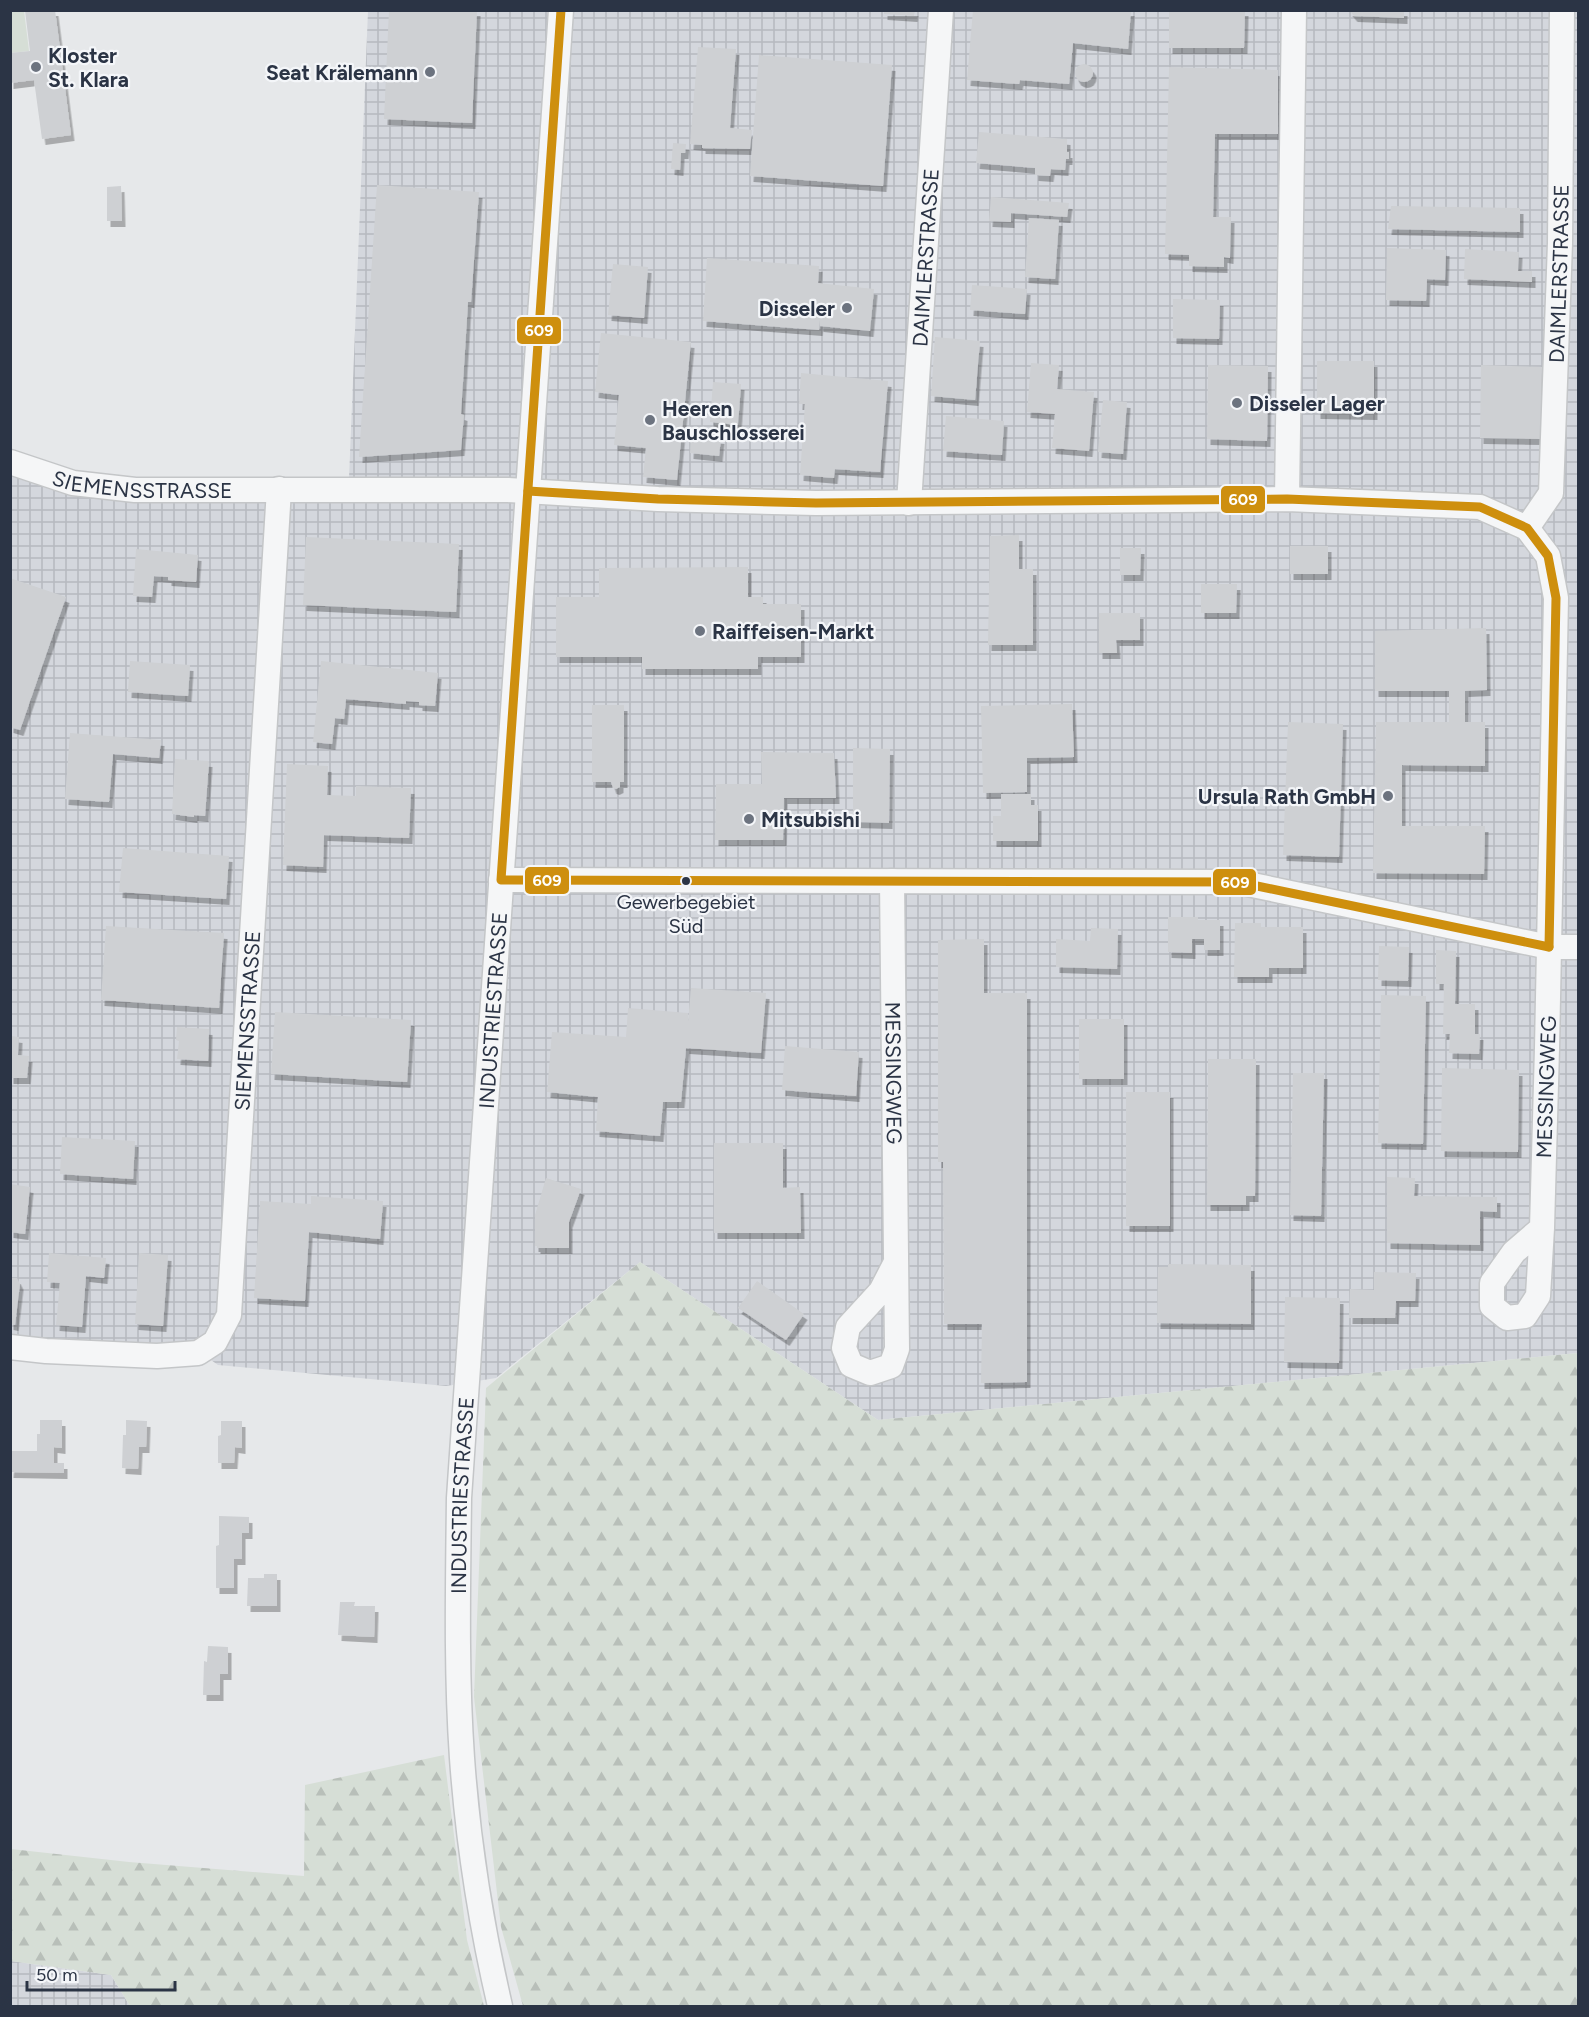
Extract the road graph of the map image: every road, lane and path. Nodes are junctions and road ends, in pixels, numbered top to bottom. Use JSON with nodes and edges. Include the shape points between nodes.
{"nodes":[{"id":1,"x":561,"y":10,"type":"edge"},
{"id":2,"x":941,"y":10,"type":"edge"},
{"id":3,"x":1294,"y":10,"type":"edge"},
{"id":4,"x":1562,"y":10,"type":"edge"},
{"id":5,"x":10,"y":462,"type":"edge"},
{"id":6,"x":279,"y":489,"type":"junction"},
{"id":7,"x":528,"y":491,"type":"junction"},
{"id":8,"x":1287,"y":499,"type":"junction"},
{"id":9,"x":909,"y":503,"type":"junction"},
{"id":10,"x":1527,"y":528,"type":"junction"},
{"id":11,"x":501,"y":880,"type":"junction"},
{"id":12,"x":892,"y":881,"type":"junction"},
{"id":13,"x":1550,"y":946,"type":"junction"},
{"id":14,"x":1578,"y":947,"type":"edge"},
{"id":15,"x":1542,"y":1228,"type":"dead end"},
{"id":16,"x":895,"y":1264,"type":"dead end"},
{"id":17,"x":10,"y":1347,"type":"edge"},
{"id":18,"x":500,"y":2007,"type":"edge"}],
"edges":[{"from":1,"to":7,"type":"street","name":"INDUSTRIESTRASSE"},
{"from":2,"to":9,"type":"street","name":"DAIMLERSTRASSE"},
{"from":3,"to":8,"type":"street"},
{"from":4,"to":10,"type":"street","name":"DAIMLERSTRASSE","via":[[1560,243],[1551,493]]},
{"from":5,"to":6,"type":"street","name":"SIEMENSSTRASSE","via":[[73,483],[135,490]]},
{"from":6,"to":7,"type":"street","name":"SIEMENSSTRASSE"},
{"from":6,"to":17,"type":"street","name":"SIEMENSSTRASSE","via":[[229,1315],[215,1342],[198,1353],[157,1356]]},
{"from":7,"to":9,"type":"street","via":[[658,499]]},
{"from":7,"to":11,"type":"street","name":"INDUSTRIESTRASSE"},
{"from":8,"to":9,"type":"street"},
{"from":8,"to":10,"type":"street","via":[[1480,507]]},
{"from":10,"to":13,"type":"street","via":[[1548,556],[1556,598]]},
{"from":11,"to":12,"type":"street"},
{"from":11,"to":18,"type":"street","name":"INDUSTRIESTRASSE","via":[[465,1391],[457,1605],[459,1708],[468,1818],[484,1936]]},
{"from":12,"to":13,"type":"street","via":[[1238,882]]},
{"from":12,"to":16,"type":"street","name":"MESSINGWEG"},
{"from":13,"to":14,"type":"street"},
{"from":13,"to":15,"type":"street","name":"MESSINGWEG"}]}
